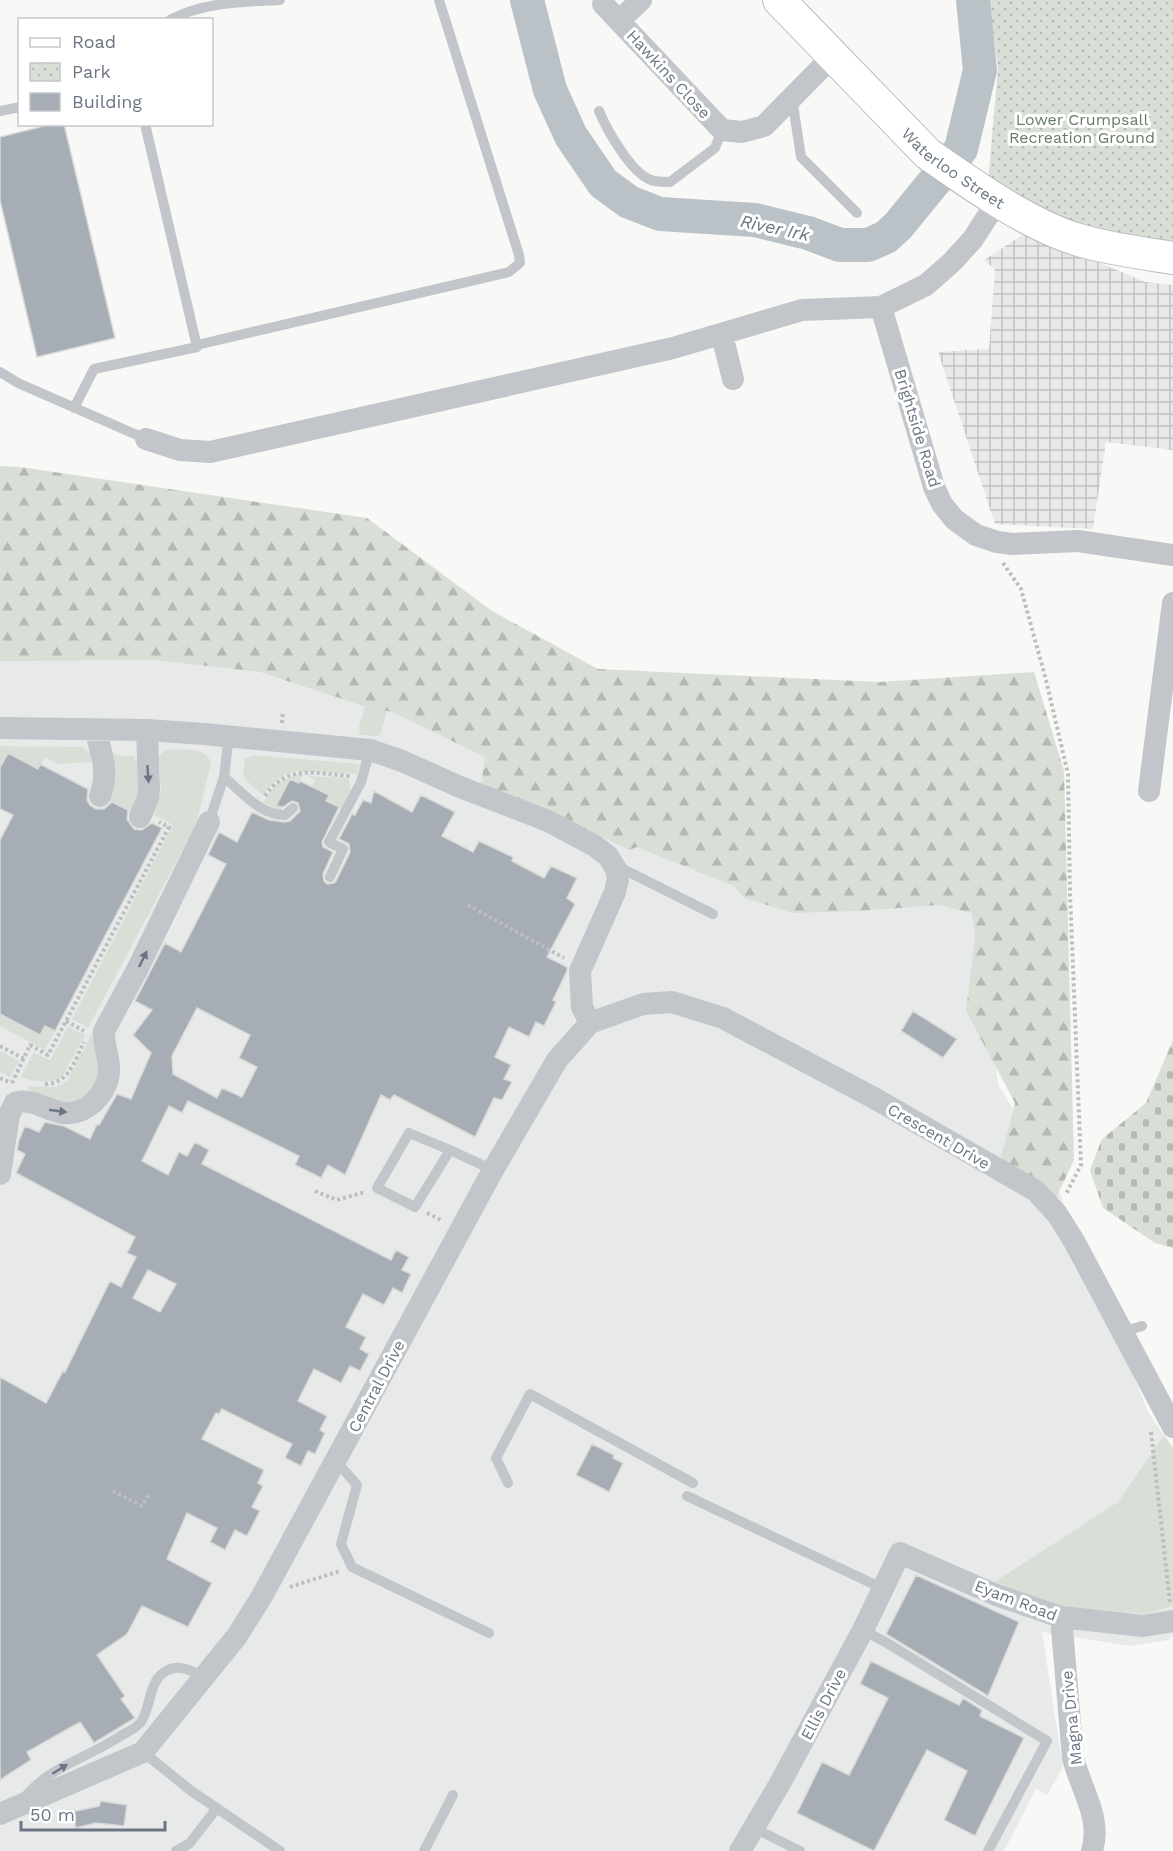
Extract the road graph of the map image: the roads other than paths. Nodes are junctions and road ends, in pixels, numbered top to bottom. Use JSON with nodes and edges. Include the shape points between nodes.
{"nodes":[{"id":1,"x":280,"y":0,"type":"edge"},
{"id":2,"x":439,"y":0,"type":"edge"},
{"id":3,"x":641,"y":0,"type":"edge"},
{"id":4,"x":779,"y":0,"type":"edge"},
{"id":5,"x":603,"y":4,"type":"dead end"},
{"id":6,"x":173,"y":18,"type":"edge"},
{"id":7,"x":619,"y":21,"type":"junction"},
{"id":8,"x":832,"y":57,"type":"junction"},
{"id":9,"x":792,"y":98,"type":"junction"},
{"id":10,"x":18,"y":107,"type":"edge"},
{"id":11,"x":0,"y":111,"type":"edge"},
{"id":12,"x":599,"y":111,"type":"dead end"},
{"id":13,"x":145,"y":126,"type":"edge"},
{"id":14,"x":722,"y":130,"type":"junction"},
{"id":15,"x":998,"y":200,"type":"junction"},
{"id":16,"x":857,"y":213,"type":"dead end"},
{"id":17,"x":1173,"y":258,"type":"edge"},
{"id":18,"x":881,"y":307,"type":"junction"},
{"id":19,"x":722,"y":335,"type":"junction"},
{"id":20,"x":196,"y":345,"type":"junction"},
{"id":21,"x":0,"y":372,"type":"edge"},
{"id":22,"x":734,"y":379,"type":"dead end"},
{"id":23,"x":74,"y":408,"type":"junction"},
{"id":24,"x":146,"y":439,"type":"joint"},
{"id":25,"x":1173,"y":555,"type":"edge"},
{"id":26,"x":1173,"y":603,"type":"edge"},
{"id":27,"x":0,"y":728,"type":"edge"},
{"id":28,"x":95,"y":730,"type":"junction"},
{"id":29,"x":147,"y":730,"type":"junction"},
{"id":30,"x":229,"y":736,"type":"junction"},
{"id":31,"x":370,"y":750,"type":"junction"},
{"id":32,"x":224,"y":777,"type":"junction"},
{"id":33,"x":1149,"y":791,"type":"dead end"},
{"id":34,"x":100,"y":796,"type":"dead end"},
{"id":35,"x":293,"y":808,"type":"dead end"},
{"id":36,"x":146,"y":817,"type":"road end"},
{"id":37,"x":209,"y":822,"type":"joint"},
{"id":38,"x":613,"y":864,"type":"junction"},
{"id":39,"x":330,"y":877,"type":"dead end"},
{"id":40,"x":713,"y":914,"type":"dead end"},
{"id":41,"x":590,"y":1023,"type":"junction"},
{"id":42,"x":450,"y":1150,"type":"junction"},
{"id":43,"x":493,"y":1170,"type":"junction"},
{"id":44,"x":0,"y":1174,"type":"edge"},
{"id":45,"x":1173,"y":1427,"type":"edge"},
{"id":46,"x":336,"y":1461,"type":"junction"},
{"id":47,"x":693,"y":1483,"type":"dead end"},
{"id":48,"x":508,"y":1484,"type":"dead end"},
{"id":49,"x":687,"y":1496,"type":"dead end"},
{"id":50,"x":900,"y":1553,"type":"joint"},
{"id":51,"x":884,"y":1589,"type":"junction"},
{"id":52,"x":1172,"y":1613,"type":"edge"},
{"id":53,"x":1061,"y":1617,"type":"junction"},
{"id":54,"x":863,"y":1630,"type":"junction"},
{"id":55,"x":489,"y":1633,"type":"dead end"},
{"id":56,"x":204,"y":1676,"type":"junction"},
{"id":57,"x":143,"y":1752,"type":"junction"},
{"id":58,"x":453,"y":1795,"type":"dead end"},
{"id":59,"x":218,"y":1808,"type":"junction"},
{"id":60,"x":8,"y":1810,"type":"edge"},
{"id":61,"x":754,"y":1828,"type":"junction"},
{"id":62,"x":176,"y":1851,"type":"edge"},
{"id":63,"x":280,"y":1851,"type":"edge"},
{"id":64,"x":424,"y":1851,"type":"edge"},
{"id":65,"x":740,"y":1851,"type":"edge"},
{"id":66,"x":800,"y":1851,"type":"edge"},
{"id":67,"x":988,"y":1851,"type":"edge"},
{"id":68,"x":1092,"y":1851,"type":"edge"}],
"edges":[{"from":1,"to":6,"type":"lane","via":[[204,6]]},
{"from":2,"to":20,"type":"lane","via":[[520,263],[509,272]]},
{"from":3,"to":7,"type":"street","name":"Hawkins Close"},
{"from":4,"to":8,"type":"street","name":"Waterloo Street"},
{"from":5,"to":7,"type":"street","name":"Hawkins Close"},
{"from":7,"to":14,"type":"street","name":"Hawkins Close"},
{"from":8,"to":9,"type":"street","name":"Hawkins Close"},
{"from":8,"to":15,"type":"street","name":"Waterloo Street","via":[[928,154]]},
{"from":9,"to":14,"type":"street","name":"Hawkins Close","via":[[764,126],[742,132]]},
{"from":9,"to":16,"type":"lane","via":[[801,157]]},
{"from":10,"to":11,"type":"lane"},
{"from":12,"to":14,"type":"lane","via":[[611,136],[640,174],[651,180],[670,182],[715,148]]},
{"from":13,"to":20,"type":"lane"},
{"from":15,"to":17,"type":"street","name":"Waterloo Street","via":[[1077,240]]},
{"from":15,"to":18,"type":"street","via":[[973,239],[952,262],[926,285]]},
{"from":18,"to":19,"type":"street","via":[[802,310]]},
{"from":18,"to":25,"type":"street","name":"Brightside Road","via":[[934,487],[954,519],[997,542],[1078,541]]},
{"from":19,"to":22,"type":"street"},
{"from":19,"to":24,"type":"street","via":[[210,452],[180,450]]},
{"from":20,"to":23,"type":"lane","via":[[94,369]]},
{"from":21,"to":23,"type":"lane"},
{"from":23,"to":24,"type":"lane"},
{"from":26,"to":33,"type":"street"},
{"from":27,"to":28,"type":"street"},
{"from":28,"to":29,"type":"street"},
{"from":28,"to":34,"type":"street","via":[[105,773]]},
{"from":29,"to":30,"type":"street"},
{"from":29,"to":36,"type":"street","one_way":true},
{"from":30,"to":31,"type":"street"},
{"from":30,"to":32,"type":"lane"},
{"from":31,"to":38,"type":"street","via":[[548,821],[595,846]]},
{"from":31,"to":39,"type":"lane","via":[[363,776],[330,842],[343,849]]},
{"from":32,"to":35,"type":"lane","via":[[268,812],[285,815]]},
{"from":32,"to":37,"type":"lane"},
{"from":44,"to":37,"type":"street","one_way":true,"via":[[12,1106],[26,1100],[47,1110],[81,1110],[105,1088],[109,1067],[104,1031]]},
{"from":38,"to":40,"type":"lane"},
{"from":38,"to":41,"type":"street","via":[[618,879],[615,892],[580,971],[582,1007]]},
{"from":41,"to":43,"type":"street","name":"Central Drive","via":[[557,1060]]},
{"from":41,"to":45,"type":"street","name":"Crescent Drive","via":[[643,1004],[672,1002],[723,1018],[874,1098],[1036,1191],[1057,1214],[1132,1329],[1154,1391]]},
{"from":42,"to":42,"type":"lane","via":[[415,1207],[377,1188],[408,1133]]},
{"from":42,"to":43,"type":"lane"},
{"from":43,"to":46,"type":"street","name":"Central Drive"},
{"from":46,"to":55,"type":"lane","via":[[357,1485],[340,1544],[352,1567]]},
{"from":46,"to":56,"type":"street","name":"Central Drive","via":[[262,1596],[237,1636]]},
{"from":47,"to":48,"type":"lane","via":[[530,1394],[496,1458]]},
{"from":49,"to":51,"type":"lane"},
{"from":50,"to":51,"type":"street","name":"Ellis Drive"},
{"from":50,"to":53,"type":"street","name":"Eyam Road","via":[[996,1595]]},
{"from":51,"to":54,"type":"street","name":"Ellis Drive"},
{"from":52,"to":53,"type":"street","name":"Eyam Road","via":[[1143,1626]]},
{"from":53,"to":68,"type":"street","name":"Magna Drive","via":[[1073,1758],[1095,1820]]},
{"from":54,"to":61,"type":"street","name":"Ellis Drive"},
{"from":54,"to":67,"type":"lane","via":[[1047,1741]]},
{"from":56,"to":57,"type":"street","name":"Central Drive"},
{"from":60,"to":56,"type":"lane","one_way":true,"via":[[36,1784],[141,1722],[154,1685],[167,1670],[179,1668]]},
{"from":57,"to":59,"type":"lane"},
{"from":57,"to":60,"type":"street","name":"Central Drive"},
{"from":58,"to":64,"type":"lane"},
{"from":59,"to":62,"type":"lane","via":[[189,1844]]},
{"from":59,"to":63,"type":"lane"},
{"from":61,"to":65,"type":"street","name":"Ellis Drive"},
{"from":61,"to":66,"type":"lane"}]}
